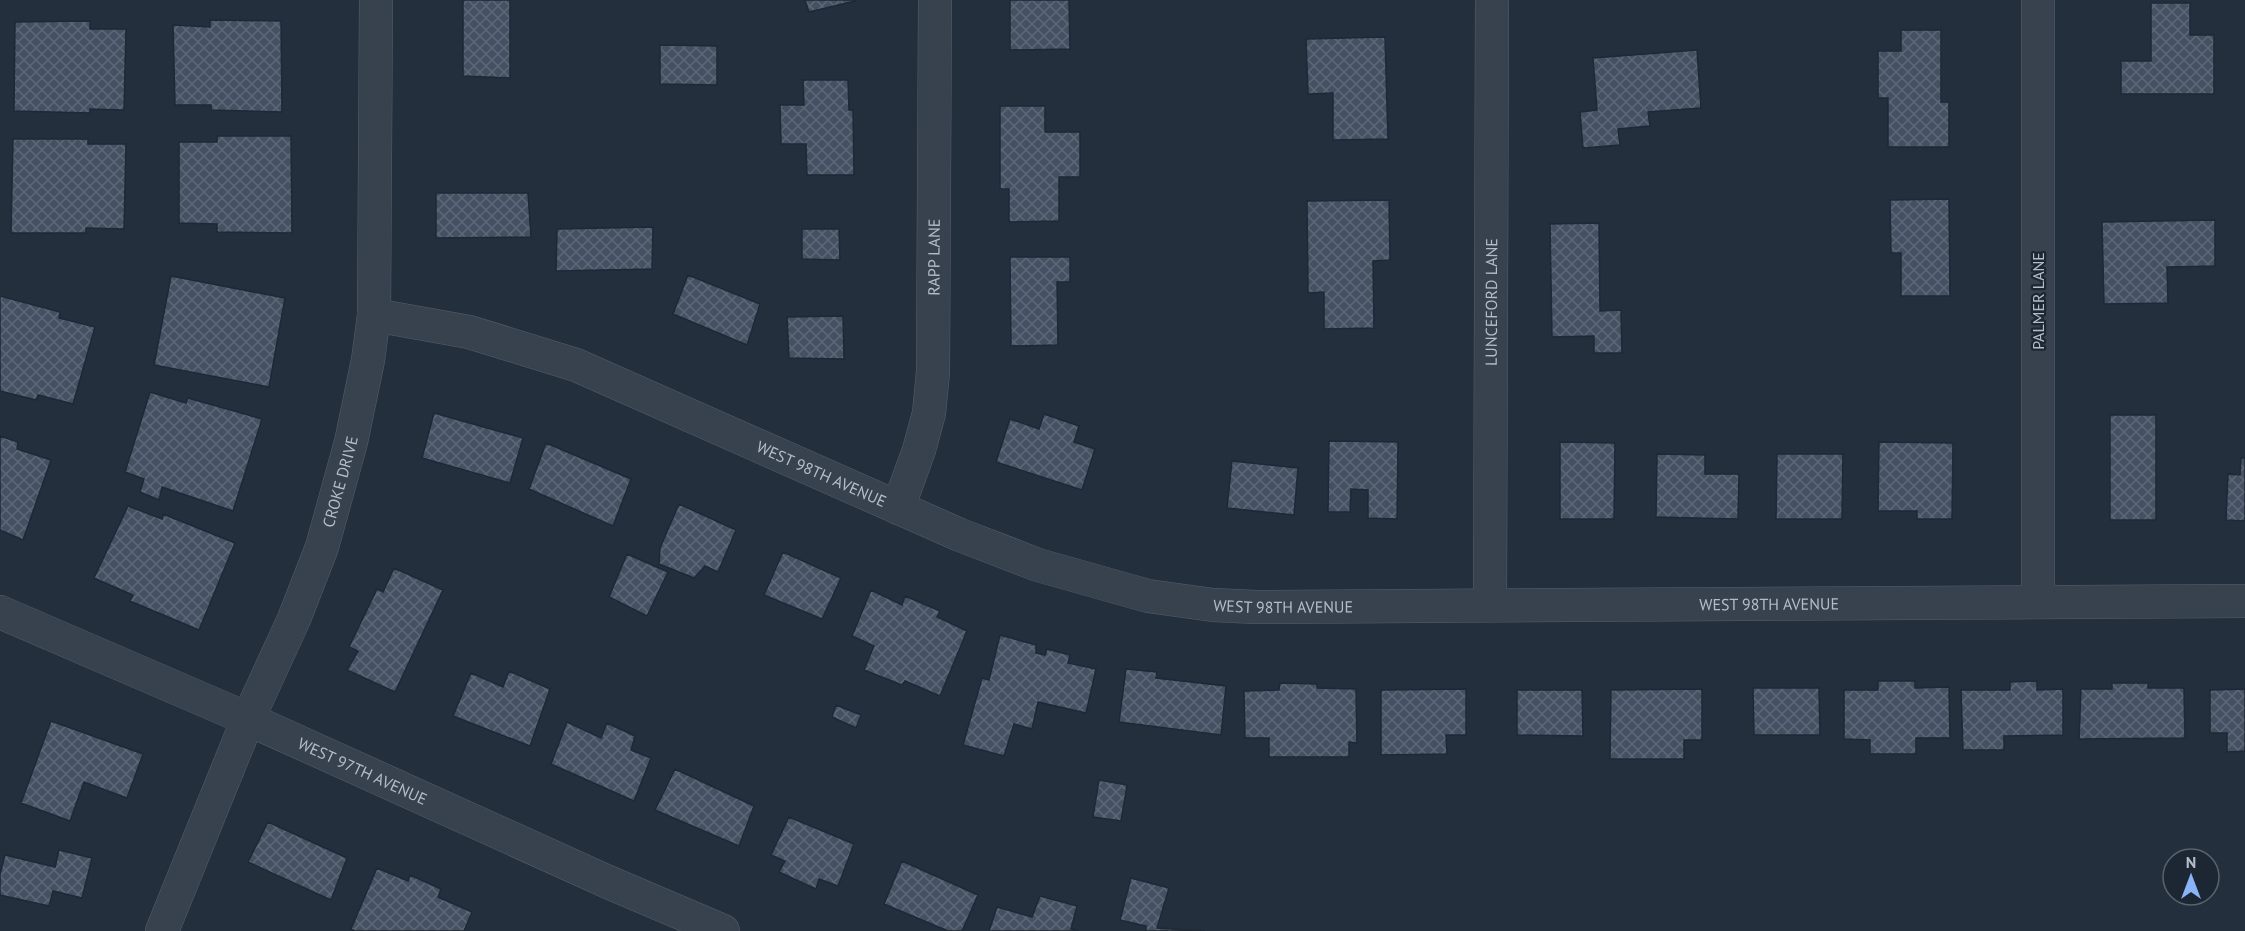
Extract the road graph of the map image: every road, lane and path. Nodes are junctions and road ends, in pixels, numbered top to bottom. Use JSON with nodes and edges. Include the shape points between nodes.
{"nodes":[{"id":1,"x":376,"y":0,"type":"edge"},
{"id":2,"x":935,"y":0,"type":"edge"},
{"id":3,"x":1492,"y":0,"type":"edge"},
{"id":4,"x":2038,"y":0,"type":"edge"},
{"id":5,"x":375,"y":315,"type":"junction"},
{"id":6,"x":898,"y":508,"type":"junction"},
{"id":7,"x":2245,"y":601,"type":"edge"},
{"id":8,"x":2038,"y":602,"type":"junction"},
{"id":9,"x":1490,"y":605,"type":"junction"},
{"id":10,"x":0,"y":612,"type":"edge"},
{"id":11,"x":248,"y":718,"type":"junction"},
{"id":12,"x":162,"y":931,"type":"edge"},
{"id":13,"x":723,"y":931,"type":"edge"}],
"edges":[{"from":1,"to":5,"type":"street","name":"CROKE DRIVE"},
{"from":2,"to":6,"type":"street","name":"RAPP LANE","via":[[933,372],[929,413]]},
{"from":3,"to":9,"type":"street","name":"LUNCEFORD LANE"},
{"from":4,"to":8,"type":"street","name":"PALMER LANE"},
{"from":5,"to":6,"type":"street","name":"WEST 98TH AVENUE","via":[[469,332],[576,365]]},
{"from":5,"to":11,"type":"street","name":"CROKE DRIVE","via":[[351,442],[322,548]]},
{"from":6,"to":9,"type":"street","name":"WEST 98TH AVENUE","via":[[1038,565],[1148,596],[1256,607]]},
{"from":7,"to":8,"type":"street","name":"WEST 98TH AVENUE"},
{"from":8,"to":9,"type":"street","name":"WEST 98TH AVENUE"},
{"from":10,"to":11,"type":"street","name":"WEST 97TH AVENUE"},
{"from":11,"to":12,"type":"street","name":"CROKE DRIVE"},
{"from":11,"to":13,"type":"street","name":"WEST 97TH AVENUE"}]}
